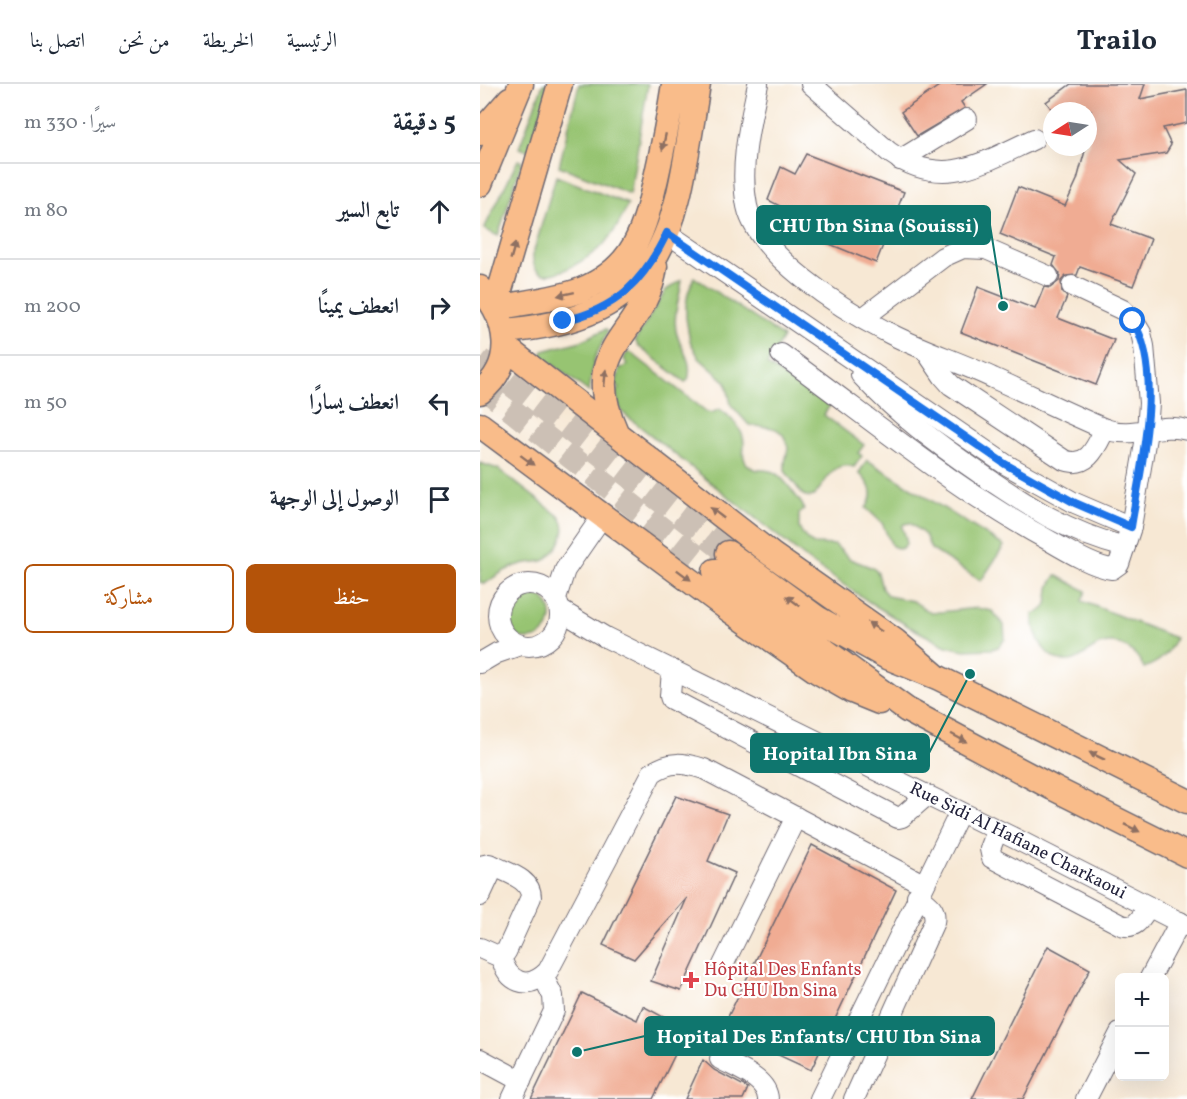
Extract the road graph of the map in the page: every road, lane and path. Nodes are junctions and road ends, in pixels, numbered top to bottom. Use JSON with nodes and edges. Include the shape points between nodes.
{"nodes":[{"id":1,"x":560,"y":84,"type":"edge"},
{"id":2,"x":674,"y":84,"type":"edge"},
{"id":3,"x":698,"y":84,"type":"edge"},
{"id":4,"x":758,"y":84,"type":"edge"},
{"id":5,"x":811,"y":84,"type":"edge"},
{"id":6,"x":837,"y":84,"type":"edge"},
{"id":7,"x":520,"y":88,"type":"edge"},
{"id":8,"x":833,"y":105,"type":"junction"},
{"id":9,"x":967,"y":119,"type":"dead end"},
{"id":10,"x":480,"y":133,"type":"edge"},
{"id":11,"x":1034,"y":139,"type":"dead end"},
{"id":12,"x":900,"y":160,"type":"junction"},
{"id":13,"x":480,"y":184,"type":"edge"},
{"id":14,"x":667,"y":233,"type":"junction"},
{"id":15,"x":656,"y":255,"type":"junction"},
{"id":16,"x":1048,"y":276,"type":"dead end"},
{"id":17,"x":1072,"y":286,"type":"dead end"},
{"id":18,"x":480,"y":288,"type":"edge"},
{"id":19,"x":495,"y":307,"type":"junction"},
{"id":20,"x":862,"y":318,"type":"junction"},
{"id":21,"x":504,"y":339,"type":"junction"},
{"id":22,"x":832,"y":345,"type":"junction"},
{"id":23,"x":926,"y":351,"type":"junction"},
{"id":24,"x":781,"y":354,"type":"dead end"},
{"id":25,"x":480,"y":392,"type":"edge"},
{"id":26,"x":480,"y":425,"type":"edge"},
{"id":27,"x":1105,"y":429,"type":"junction"},
{"id":28,"x":1187,"y":430,"type":"edge"},
{"id":29,"x":1146,"y":431,"type":"junction"},
{"id":30,"x":617,"y":434,"type":"junction"},
{"id":31,"x":603,"y":515,"type":"junction"},
{"id":32,"x":1131,"y":527,"type":"junction"},
{"id":33,"x":1125,"y":547,"type":"junction"},
{"id":34,"x":571,"y":561,"type":"junction"},
{"id":35,"x":537,"y":585,"type":"junction"},
{"id":36,"x":558,"y":604,"type":"junction"},
{"id":37,"x":498,"y":620,"type":"junction"},
{"id":38,"x":553,"y":636,"type":"junction"},
{"id":39,"x":603,"y":636,"type":"junction"},
{"id":40,"x":519,"y":645,"type":"junction"},
{"id":41,"x":480,"y":661,"type":"edge"},
{"id":42,"x":672,"y":670,"type":"junction"},
{"id":43,"x":937,"y":677,"type":"junction"},
{"id":44,"x":907,"y":710,"type":"junction"},
{"id":45,"x":926,"y":796,"type":"junction"},
{"id":46,"x":1187,"y":801,"type":"edge"},
{"id":47,"x":960,"y":812,"type":"junction"},
{"id":48,"x":796,"y":817,"type":"junction"},
{"id":49,"x":997,"y":831,"type":"junction"},
{"id":50,"x":1187,"y":855,"type":"edge"},
{"id":51,"x":487,"y":866,"type":"edge"},
{"id":52,"x":920,"y":890,"type":"junction"},
{"id":53,"x":480,"y":896,"type":"edge"},
{"id":54,"x":1148,"y":907,"type":"junction"},
{"id":55,"x":1183,"y":924,"type":"edge"},
{"id":56,"x":480,"y":948,"type":"edge"},
{"id":57,"x":501,"y":956,"type":"junction"},
{"id":58,"x":723,"y":965,"type":"dead end"},
{"id":59,"x":1152,"y":973,"type":"edge"},
{"id":60,"x":543,"y":976,"type":"junction"},
{"id":61,"x":1115,"y":1041,"type":"edge"},
{"id":62,"x":480,"y":1059,"type":"edge"},
{"id":63,"x":720,"y":1059,"type":"dead end"},
{"id":64,"x":521,"y":1081,"type":"junction"},
{"id":65,"x":512,"y":1099,"type":"edge"},
{"id":66,"x":768,"y":1099,"type":"edge"},
{"id":67,"x":820,"y":1099,"type":"edge"},
{"id":68,"x":854,"y":1099,"type":"edge"},
{"id":69,"x":1086,"y":1099,"type":"edge"}],
"edges":[{"from":19,"to":1,"type":"main road","one_way":true},
{"from":2,"to":19,"type":"main road","one_way":true,"via":[[645,226],[625,259],[604,278],[578,291]]},
{"from":3,"to":14,"type":"main road","via":[[680,190]]},
{"from":4,"to":20,"type":"street","via":[[745,178],[752,221],[777,256]]},
{"from":5,"to":8,"type":"street"},
{"from":6,"to":8,"type":"street"},
{"from":7,"to":10,"type":"main road"},
{"from":7,"to":13,"type":"main road"},
{"from":8,"to":12,"type":"street"},
{"from":9,"to":12,"type":"street"},
{"from":11,"to":12,"type":"street","via":[[958,171],[928,170]]},
{"from":14,"to":15,"type":"main road"},
{"from":14,"to":22,"type":"street"},
{"from":15,"to":21,"type":"main road","via":[[630,289],[598,310]]},
{"from":30,"to":15,"type":"main road","one_way":true,"via":[[605,403],[606,365],[645,298]]},
{"from":16,"to":20,"type":"street","via":[[986,249],[963,248],[943,257]]},
{"from":17,"to":29,"type":"street","via":[[1123,310],[1141,333],[1148,375]]},
{"from":18,"to":19,"type":"main road"},
{"from":19,"to":21,"type":"main road"},
{"from":20,"to":23,"type":"street"},
{"from":21,"to":25,"type":"main road","via":[[502,363]]},
{"from":21,"to":30,"type":"main road"},
{"from":22,"to":32,"type":"street","via":[[1005,464],[1075,503]]},
{"from":22,"to":33,"type":"street","via":[[876,391],[946,450],[1038,512],[1076,531]]},
{"from":23,"to":27,"type":"street"},
{"from":23,"to":27,"type":"street","via":[[951,385],[1064,460],[1086,460]]},
{"from":24,"to":33,"type":"street","via":[[912,452],[1027,529],[1108,569],[1116,568]]},
{"from":26,"to":31,"type":"main road","one_way":true},
{"from":27,"to":29,"type":"street","via":[[1124,434]]},
{"from":28,"to":29,"type":"street"},
{"from":29,"to":32,"type":"street"},
{"from":43,"to":30,"type":"main road","one_way":true,"via":[[895,640],[771,554]]},
{"from":31,"to":34,"type":"street"},
{"from":31,"to":44,"type":"main road","one_way":true,"via":[[817,671],[861,694]]},
{"from":32,"to":33,"type":"street"},
{"from":34,"to":35,"type":"street"},
{"from":34,"to":36,"type":"street","via":[[561,579]]},
{"from":35,"to":36,"type":"street","via":[[551,592]]},
{"from":35,"to":37,"type":"street","via":[[522,585],[508,592],[500,605]]},
{"from":36,"to":38,"type":"street","via":[[560,624]]},
{"from":36,"to":39,"type":"street","name":"Rue Sidi Al Hafiane Charkaoui"},
{"from":37,"to":40,"type":"street","via":[[503,633]]},
{"from":37,"to":41,"type":"street"},
{"from":38,"to":39,"type":"street","via":[[579,632]]},
{"from":38,"to":40,"type":"street","via":[[534,646]]},
{"from":39,"to":42,"type":"street","name":"Rue Sidi Al Hafiane Charkaoui"},
{"from":40,"to":41,"type":"street"},
{"from":42,"to":45,"type":"street","name":"Rue Sidi Al Hafiane Charkaoui"},
{"from":42,"to":45,"type":"street","via":[[671,699],[898,818]]},
{"from":43,"to":44,"type":"main road","one_way":true,"via":[[885,656],[722,562]]},
{"from":46,"to":43,"type":"main road","one_way":true},
{"from":44,"to":50,"type":"main road","one_way":true},
{"from":45,"to":47,"type":"street","name":"Rue Sidi Al Hafiane Charkaoui"},
{"from":47,"to":49,"type":"street","name":"Rue Sidi Al Hafiane Charkaoui"},
{"from":47,"to":52,"type":"street"},
{"from":48,"to":52,"type":"street"},
{"from":48,"to":58,"type":"street"},
{"from":48,"to":60,"type":"street","via":[[704,769],[673,762],[662,766],[652,773]]},
{"from":49,"to":54,"type":"street","name":"Rue Sidi Al Hafiane Charkaoui"},
{"from":49,"to":54,"type":"street","via":[[990,849],[992,858],[1121,925],[1137,924]]},
{"from":51,"to":53,"type":"street"},
{"from":51,"to":57,"type":"street","via":[[526,883],[531,892]]},
{"from":52,"to":67,"type":"street"},
{"from":52,"to":68,"type":"street","via":[[932,907],[934,922]]},
{"from":54,"to":55,"type":"street","name":"Rue Sidi Al Hafiane Charkaoui"},
{"from":55,"to":59,"type":"street"},
{"from":56,"to":57,"type":"street"},
{"from":57,"to":60,"type":"street","via":[[507,973],[517,981],[530,982]]},
{"from":60,"to":64,"type":"street","via":[[553,996],[554,1011]]},
{"from":61,"to":69,"type":"street"},
{"from":62,"to":64,"type":"street"},
{"from":63,"to":66,"type":"street","via":[[762,1084]]},
{"from":64,"to":65,"type":"street"}]}
